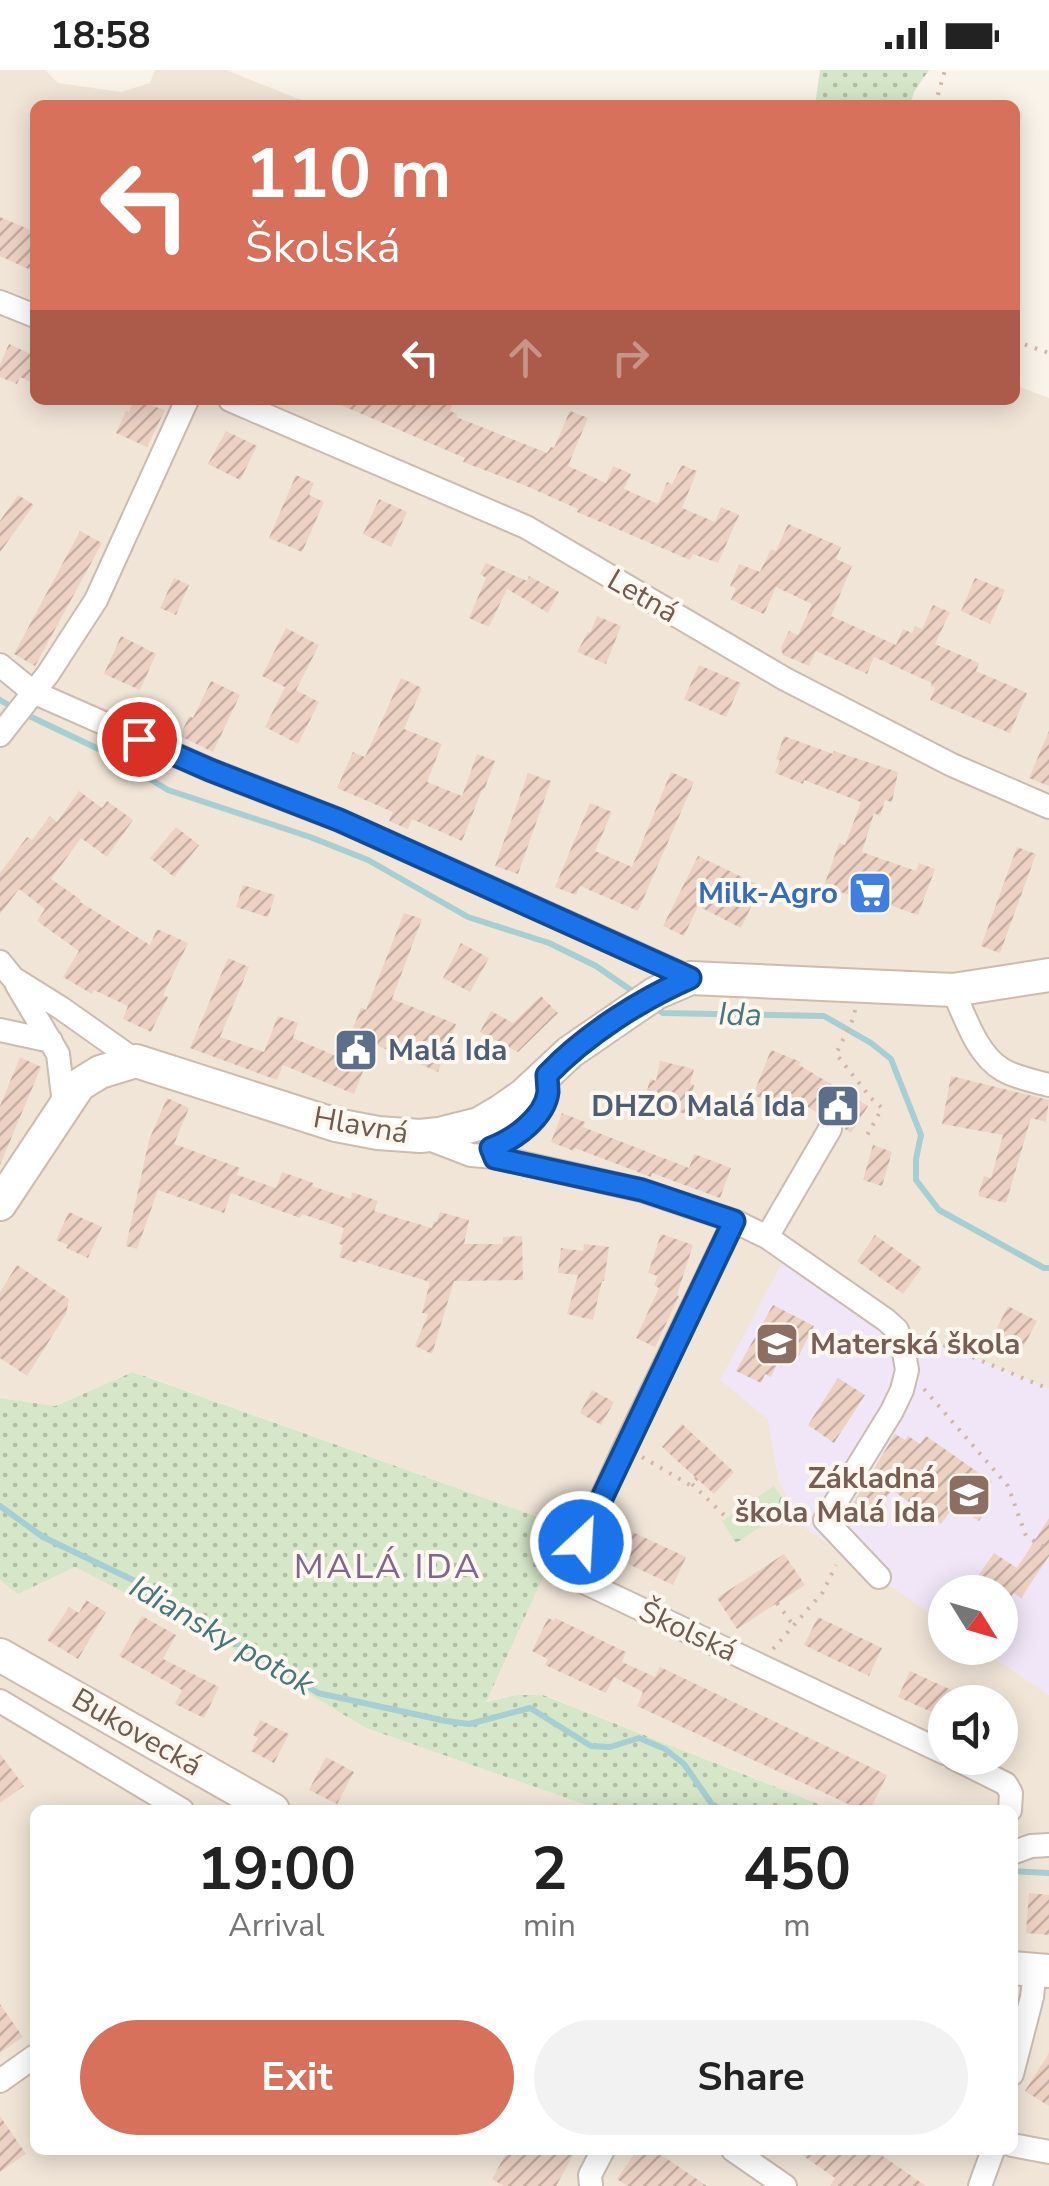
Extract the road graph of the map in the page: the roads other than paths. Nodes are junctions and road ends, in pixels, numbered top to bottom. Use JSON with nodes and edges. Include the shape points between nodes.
{"nodes":[{"id":1,"x":0,"y":302,"type":"edge"},
{"id":2,"x":30,"y":314,"type":"edge"},
{"id":3,"x":185,"y":405,"type":"edge"},
{"id":4,"x":242,"y":405,"type":"edge"},
{"id":5,"x":0,"y":665,"type":"edge"},
{"id":6,"x":30,"y":696,"type":"junction"},
{"id":7,"x":4,"y":730,"type":"edge"},
{"id":8,"x":1049,"y":807,"type":"edge"},
{"id":9,"x":6,"y":970,"type":"edge"},
{"id":10,"x":1049,"y":975,"type":"edge"},
{"id":11,"x":690,"y":978,"type":"junction"},
{"id":12,"x":954,"y":990,"type":"junction"},
{"id":13,"x":0,"y":1030,"type":"edge"},
{"id":14,"x":51,"y":1041,"type":"junction"},
{"id":15,"x":136,"y":1061,"type":"junction"},
{"id":16,"x":1049,"y":1085,"type":"edge"},
{"id":17,"x":64,"y":1105,"type":"junction"},
{"id":18,"x":830,"y":1128,"type":"dead end"},
{"id":19,"x":488,"y":1143,"type":"junction"},
{"id":20,"x":0,"y":1204,"type":"edge"},
{"id":21,"x":734,"y":1221,"type":"junction"},
{"id":22,"x":767,"y":1237,"type":"junction"},
{"id":23,"x":879,"y":1577,"type":"dead end"},
{"id":24,"x":0,"y":1655,"type":"edge"},
{"id":25,"x":0,"y":1702,"type":"edge"},
{"id":26,"x":928,"y":1746,"type":"edge"},
{"id":27,"x":988,"y":1775,"type":"edge"},
{"id":28,"x":174,"y":1805,"type":"edge"},
{"id":29,"x":264,"y":1805,"type":"edge"},
{"id":30,"x":1010,"y":1805,"type":"edge"},
{"id":31,"x":1049,"y":1845,"type":"edge"},
{"id":32,"x":1018,"y":1851,"type":"edge"},
{"id":33,"x":1032,"y":1969,"type":"edge"},
{"id":34,"x":1018,"y":2051,"type":"edge"},
{"id":35,"x":30,"y":2059,"type":"edge"},
{"id":36,"x":0,"y":2080,"type":"edge"},
{"id":37,"x":1018,"y":2146,"type":"edge"},
{"id":38,"x":1049,"y":2152,"type":"edge"},
{"id":39,"x":600,"y":2155,"type":"edge"},
{"id":40,"x":740,"y":2155,"type":"edge"},
{"id":41,"x":991,"y":2155,"type":"edge"},
{"id":42,"x":592,"y":2186,"type":"edge"},
{"id":43,"x":785,"y":2186,"type":"edge"},
{"id":44,"x":980,"y":2186,"type":"edge"}],
"edges":[{"from":1,"to":2,"type":"street"},
{"from":3,"to":6,"type":"street","via":[[96,600]]},
{"from":4,"to":8,"type":"street","name":"Letná","via":[[526,527],[786,679]]},
{"from":5,"to":6,"type":"street"},
{"from":6,"to":7,"type":"street"},
{"from":6,"to":11,"type":"street","via":[[339,820]]},
{"from":9,"to":14,"type":"street"},
{"from":9,"to":15,"type":"street"},
{"from":10,"to":12,"type":"main road","name":"Hlavná"},
{"from":11,"to":12,"type":"main road","name":"Hlavná"},
{"from":11,"to":19,"type":"main road","name":"Hlavná","via":[[656,993],[570,1052]]},
{"from":12,"to":16,"type":"street","via":[[992,1063]]},
{"from":13,"to":14,"type":"street"},
{"from":14,"to":17,"type":"street"},
{"from":15,"to":17,"type":"main road","via":[[100,1072]]},
{"from":15,"to":19,"type":"main road","name":"Hlavná","via":[[336,1125],[378,1134],[458,1131]]},
{"from":17,"to":20,"type":"main road"},
{"from":18,"to":22,"type":"street"},
{"from":19,"to":21,"type":"street"},
{"from":21,"to":22,"type":"street"},
{"from":21,"to":26,"type":"street","name":"Školská","via":[[567,1574]]},
{"from":22,"to":23,"type":"street","via":[[897,1330],[908,1370],[902,1390],[825,1520]]},
{"from":24,"to":29,"type":"main road","name":"Bukovecká"},
{"from":25,"to":28,"type":"street"},
{"from":27,"to":30,"type":"street","via":[[1006,1784]]},
{"from":31,"to":32,"type":"street"},
{"from":33,"to":34,"type":"street"},
{"from":35,"to":36,"type":"street"},
{"from":37,"to":38,"type":"street"},
{"from":39,"to":42,"type":"street"},
{"from":40,"to":43,"type":"street"},
{"from":41,"to":44,"type":"street"}]}
